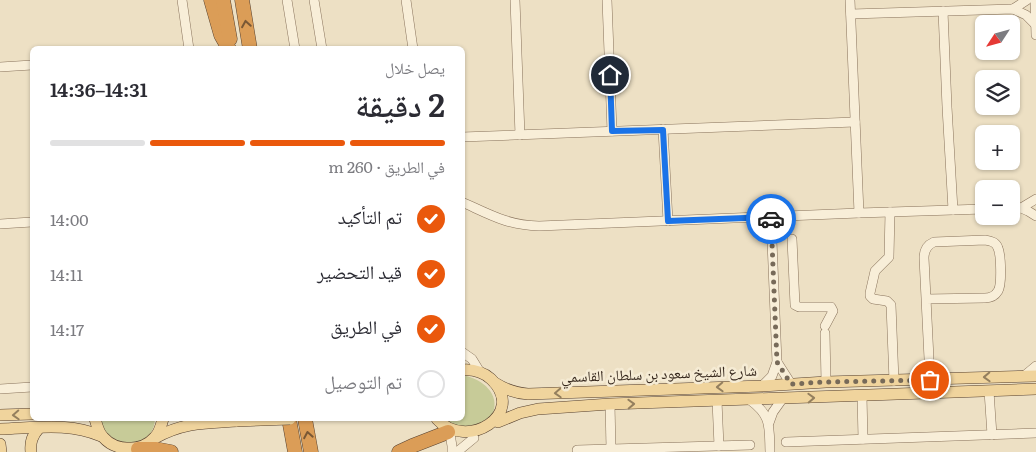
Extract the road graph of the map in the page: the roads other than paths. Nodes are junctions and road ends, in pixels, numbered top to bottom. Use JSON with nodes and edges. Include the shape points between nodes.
{"nodes":[{"id":1,"x":182,"y":0,"type":"edge"},
{"id":2,"x":210,"y":0,"type":"edge"},
{"id":3,"x":223,"y":0,"type":"edge"},
{"id":4,"x":242,"y":0,"type":"edge"},
{"id":5,"x":287,"y":0,"type":"edge"},
{"id":6,"x":314,"y":0,"type":"edge"},
{"id":7,"x":406,"y":0,"type":"edge"},
{"id":8,"x":515,"y":0,"type":"edge"},
{"id":9,"x":608,"y":0,"type":"edge"},
{"id":10,"x":850,"y":0,"type":"edge"},
{"id":11,"x":1027,"y":0,"type":"edge"},
{"id":12,"x":1035,"y":0,"type":"edge"},
{"id":13,"x":1013,"y":9,"type":"junction"},
{"id":14,"x":943,"y":11,"type":"junction"},
{"id":15,"x":851,"y":14,"type":"junction"},
{"id":16,"x":1036,"y":25,"type":"edge"},
{"id":17,"x":1036,"y":35,"type":"edge"},
{"id":18,"x":189,"y":46,"type":"edge"},
{"id":19,"x":228,"y":46,"type":"edge"},
{"id":20,"x":230,"y":46,"type":"edge"},
{"id":21,"x":250,"y":46,"type":"edge"},
{"id":22,"x":295,"y":46,"type":"edge"},
{"id":23,"x":322,"y":46,"type":"edge"},
{"id":24,"x":413,"y":46,"type":"edge"},
{"id":25,"x":30,"y":66,"type":"edge"},
{"id":26,"x":0,"y":67,"type":"edge"},
{"id":27,"x":855,"y":122,"type":"junction"},
{"id":28,"x":663,"y":130,"type":"junction"},
{"id":29,"x":612,"y":131,"type":"junction"},
{"id":30,"x":520,"y":135,"type":"junction"},
{"id":31,"x":465,"y":137,"type":"edge"},
{"id":32,"x":1036,"y":199,"type":"edge"},
{"id":33,"x":465,"y":203,"type":"edge"},
{"id":34,"x":1022,"y":208,"type":"joint"},
{"id":35,"x":975,"y":209,"type":"edge"},
{"id":36,"x":954,"y":210,"type":"junction"},
{"id":37,"x":858,"y":212,"type":"junction"},
{"id":38,"x":890,"y":212,"type":"junction"},
{"id":39,"x":1036,"y":216,"type":"edge"},
{"id":40,"x":771,"y":217,"type":"junction"},
{"id":41,"x":668,"y":221,"type":"junction"},
{"id":42,"x":30,"y":222,"type":"edge"},
{"id":43,"x":0,"y":224,"type":"edge"},
{"id":44,"x":792,"y":239,"type":"dead end"},
{"id":45,"x":926,"y":299,"type":"junction"},
{"id":46,"x":465,"y":354,"type":"edge"},
{"id":47,"x":777,"y":362,"type":"junction"},
{"id":48,"x":1036,"y":366,"type":"edge"},
{"id":49,"x":465,"y":370,"type":"edge"},
{"id":50,"x":480,"y":372,"type":"junction"},
{"id":51,"x":1024,"y":376,"type":"junction"},
{"id":52,"x":1036,"y":376,"type":"edge"},
{"id":53,"x":930,"y":380,"type":"junction"},
{"id":54,"x":894,"y":381,"type":"junction"},
{"id":55,"x":826,"y":382,"type":"junction"},
{"id":56,"x":495,"y":383,"type":"junction"},
{"id":57,"x":791,"y":384,"type":"junction"},
{"id":58,"x":762,"y":386,"type":"junction"},
{"id":59,"x":30,"y":387,"type":"edge"},
{"id":60,"x":0,"y":389,"type":"edge"},
{"id":61,"x":1036,"y":389,"type":"edge"},
{"id":62,"x":989,"y":391,"type":"junction"},
{"id":63,"x":862,"y":396,"type":"junction"},
{"id":64,"x":783,"y":398,"type":"junction"},
{"id":65,"x":750,"y":400,"type":"junction"},
{"id":66,"x":717,"y":401,"type":"junction"},
{"id":67,"x":610,"y":404,"type":"junction"},
{"id":68,"x":30,"y":414,"type":"edge"},
{"id":69,"x":0,"y":416,"type":"edge"},
{"id":70,"x":95,"y":421,"type":"edge"},
{"id":71,"x":162,"y":421,"type":"edge"},
{"id":72,"x":237,"y":421,"type":"edge"},
{"id":73,"x":289,"y":421,"type":"edge"},
{"id":74,"x":306,"y":421,"type":"edge"},
{"id":75,"x":432,"y":421,"type":"edge"},
{"id":76,"x":498,"y":422,"type":"junction"},
{"id":77,"x":769,"y":423,"type":"junction"},
{"id":78,"x":39,"y":428,"type":"junction"},
{"id":79,"x":444,"y":428,"type":"edge"},
{"id":80,"x":0,"y":429,"type":"edge"},
{"id":81,"x":1036,"y":433,"type":"edge"},
{"id":82,"x":992,"y":435,"type":"junction"},
{"id":83,"x":102,"y":436,"type":"junction"},
{"id":84,"x":155,"y":438,"type":"junction"},
{"id":85,"x":474,"y":438,"type":"junction"},
{"id":86,"x":864,"y":439,"type":"junction"},
{"id":87,"x":786,"y":442,"type":"dead end"},
{"id":88,"x":0,"y":444,"type":"edge"},
{"id":89,"x":750,"y":445,"type":"dead end"},
{"id":90,"x":719,"y":446,"type":"junction"},
{"id":91,"x":138,"y":449,"type":"junction"},
{"id":92,"x":611,"y":449,"type":"junction"},
{"id":93,"x":577,"y":450,"type":"dead end"},
{"id":94,"x":1,"y":452,"type":"edge"},
{"id":95,"x":31,"y":452,"type":"edge"},
{"id":96,"x":171,"y":452,"type":"edge"},
{"id":97,"x":295,"y":452,"type":"edge"},
{"id":98,"x":312,"y":452,"type":"edge"},
{"id":99,"x":399,"y":452,"type":"edge"},
{"id":100,"x":452,"y":452,"type":"edge"},
{"id":101,"x":457,"y":452,"type":"edge"},
{"id":102,"x":770,"y":452,"type":"edge"}],
"edges":[{"from":1,"to":18,"type":"street"},
{"from":2,"to":19,"type":"highway","via":[[221,35]]},
{"from":3,"to":20,"type":"highway"},
{"from":21,"to":4,"type":"highway","one_way":true},
{"from":5,"to":22,"type":"street"},
{"from":6,"to":23,"type":"street"},
{"from":7,"to":24,"type":"street"},
{"from":8,"to":30,"type":"street"},
{"from":9,"to":29,"type":"street"},
{"from":10,"to":15,"type":"street"},
{"from":11,"to":13,"type":"street"},
{"from":12,"to":16,"type":"street"},
{"from":13,"to":14,"type":"street"},
{"from":13,"to":16,"type":"street"},
{"from":14,"to":15,"type":"street"},
{"from":14,"to":36,"type":"street"},
{"from":15,"to":27,"type":"street"},
{"from":16,"to":17,"type":"street"},
{"from":25,"to":26,"type":"street"},
{"from":27,"to":28,"type":"street"},
{"from":27,"to":37,"type":"street"},
{"from":28,"to":29,"type":"street"},
{"from":28,"to":41,"type":"street"},
{"from":29,"to":30,"type":"street"},
{"from":30,"to":31,"type":"street"},
{"from":32,"to":34,"type":"street"},
{"from":33,"to":41,"type":"street","via":[[501,220],[526,226]]},
{"from":34,"to":39,"type":"street"},
{"from":35,"to":36,"type":"street"},
{"from":36,"to":38,"type":"street"},
{"from":37,"to":38,"type":"street"},
{"from":37,"to":40,"type":"street"},
{"from":38,"to":54,"type":"street","via":[[889,258],[875,271],[870,294],[871,298],[891,305]]},
{"from":40,"to":41,"type":"street"},
{"from":40,"to":47,"type":"street"},
{"from":42,"to":43,"type":"street"},
{"from":44,"to":55,"type":"street","via":[[795,305],[832,308],[825,330]]},
{"from":45,"to":45,"type":"street","via":[[995,296],[1000,287],[999,254],[995,244],[986,240],[929,244],[924,253]]},
{"from":45,"to":53,"type":"street"},
{"from":46,"to":50,"type":"street"},
{"from":47,"to":57,"type":"street"},
{"from":47,"to":58,"type":"street","via":[[772,376]]},
{"from":48,"to":51,"type":"street"},
{"from":49,"to":50,"type":"main road"},
{"from":50,"to":56,"type":"main road","name":"شارع الشيخ سعود بن سلطان القاسمي"},
{"from":51,"to":52,"type":"main road","name":"شارع الشيخ سعود بن سلطان القاسمي"},
{"from":51,"to":53,"type":"main road","name":"شارع الشيخ سعود بن سلطان القاسمي","one_way":true},
{"from":53,"to":54,"type":"main road","name":"شارع الشيخ سعود بن سلطان القاسمي"},
{"from":54,"to":55,"type":"main road","name":"شارع الشيخ سعود بن سلطان القاسمي"},
{"from":55,"to":57,"type":"main road","name":"شارع الشيخ سعود بن سلطان القاسمي"},
{"from":58,"to":56,"type":"main road","name":"شارع الشيخ سعود بن سلطان القاسمي","one_way":true,"via":[[528,394],[506,390]]},
{"from":56,"to":76,"type":"main road","via":[[502,402]]},
{"from":57,"to":58,"type":"main road","name":"شارع الشيخ سعود بن سلطان القاسمي"},
{"from":58,"to":65,"type":"main road","via":[[748,392]]},
{"from":59,"to":60,"type":"street"},
{"from":61,"to":62,"type":"main road","name":"شارع الشيخ سعود بن سلطان القاسمي"},
{"from":62,"to":63,"type":"main road","name":"شارع الشيخ سعود بن سلطان القاسمي"},
{"from":62,"to":82,"type":"street"},
{"from":64,"to":63,"type":"main road","name":"شارع الشيخ سعود بن سلطان القاسمي","one_way":true},
{"from":63,"to":86,"type":"street"},
{"from":64,"to":65,"type":"main road","name":"شارع الشيخ سعود بن سلطان القاسمي"},
{"from":64,"to":77,"type":"street"},
{"from":65,"to":66,"type":"main road","name":"شارع الشيخ سعود بن سلطان القاسمي"},
{"from":65,"to":77,"type":"street"},
{"from":67,"to":66,"type":"main road","name":"شارع الشيخ سعود بن سلطان القاسمي","one_way":true},
{"from":66,"to":90,"type":"street"},
{"from":67,"to":76,"type":"main road","name":"شارع الشيخ سعود بن سلطان القاسمي","via":[[538,409],[520,412]]},
{"from":67,"to":92,"type":"street"},
{"from":68,"to":69,"type":"main road","one_way":true},
{"from":70,"to":83,"type":"main road"},
{"from":71,"to":84,"type":"main road"},
{"from":72,"to":84,"type":"main road","bridge":true,"via":[[187,425]]},
{"from":73,"to":97,"type":"highway"},
{"from":98,"to":74,"type":"highway","one_way":true},
{"from":75,"to":79,"type":"main road"},
{"from":76,"to":85,"type":"main road","name":"شارع الشيخ سعود بن سلطان القاسمي","via":[[490,431]]},
{"from":77,"to":102,"type":"street"},
{"from":78,"to":80,"type":"main road"},
{"from":78,"to":83,"type":"main road","via":[[67,427]]},
{"from":78,"to":95,"type":"main road","via":[[30,444]]},
{"from":79,"to":85,"type":"main road","via":[[458,437]]},
{"from":79,"to":99,"type":"highway"},
{"from":79,"to":100,"type":"street"},
{"from":81,"to":82,"type":"street"},
{"from":82,"to":86,"type":"street"},
{"from":83,"to":91,"type":"main road","via":[[118,448]]},
{"from":84,"to":91,"type":"main road"},
{"from":85,"to":101,"type":"street"},
{"from":86,"to":87,"type":"street"},
{"from":88,"to":94,"type":"main road"},
{"from":89,"to":90,"type":"street"},
{"from":90,"to":92,"type":"street"},
{"from":91,"to":96,"type":"highway"},
{"from":92,"to":93,"type":"street"}]}
